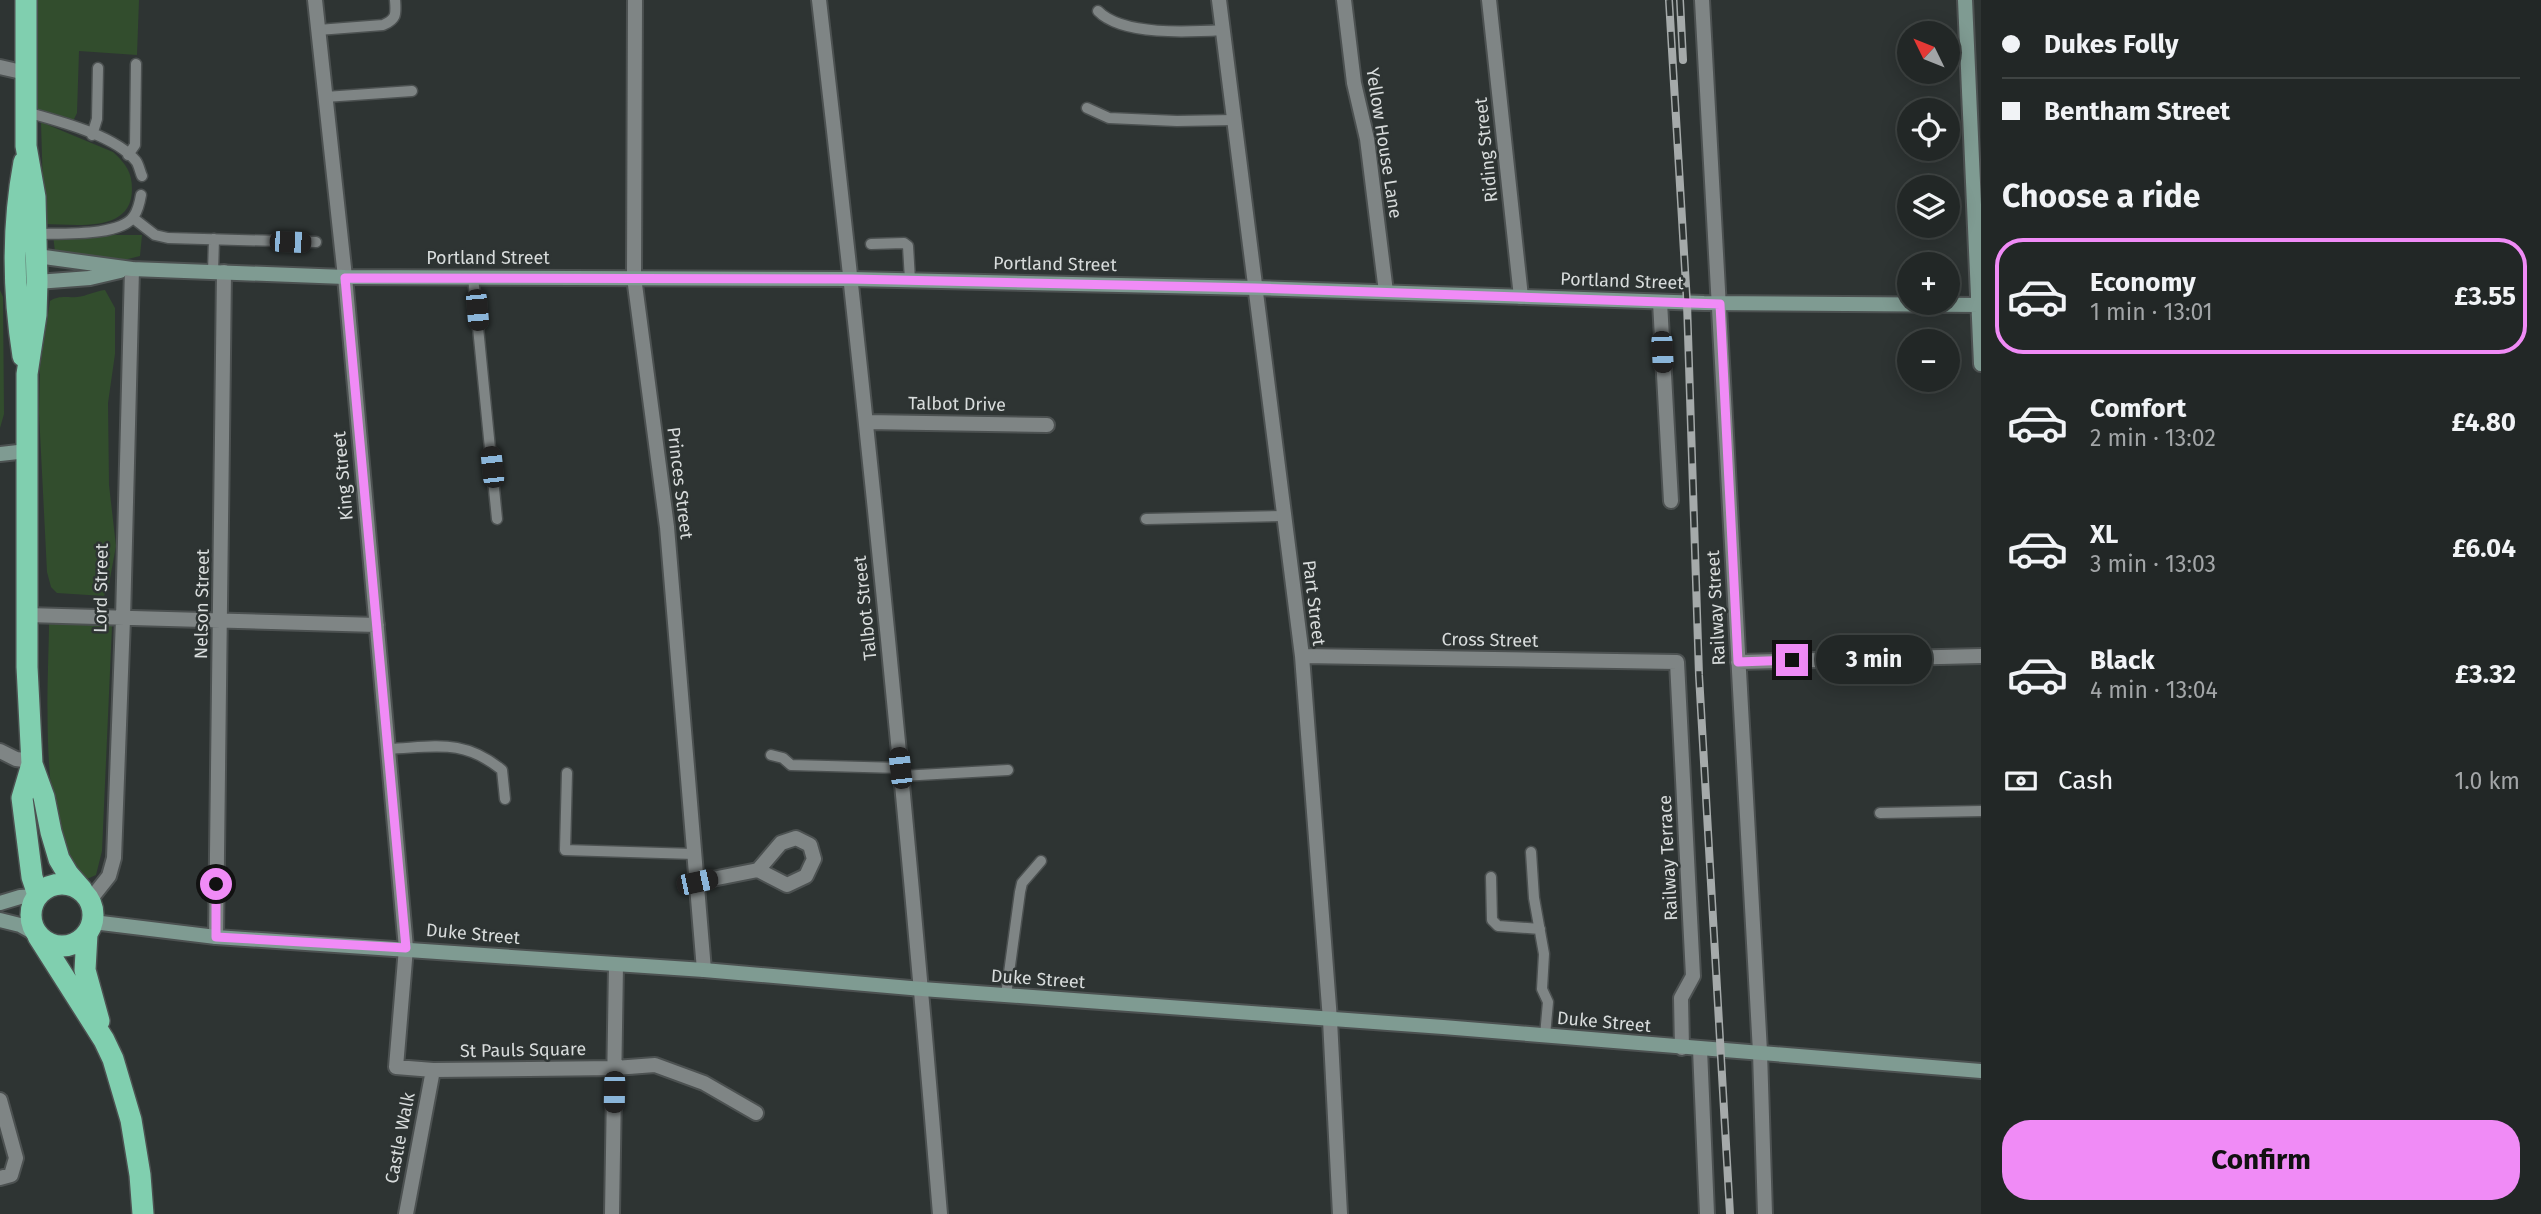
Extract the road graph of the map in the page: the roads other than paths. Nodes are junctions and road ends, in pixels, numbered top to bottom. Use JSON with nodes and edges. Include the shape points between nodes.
{"nodes":[{"id":1,"x":26,"y":0,"type":"edge"},
{"id":2,"x":315,"y":0,"type":"edge"},
{"id":3,"x":395,"y":0,"type":"edge"},
{"id":4,"x":635,"y":0,"type":"edge"},
{"id":5,"x":819,"y":0,"type":"edge"},
{"id":6,"x":1219,"y":0,"type":"edge"},
{"id":7,"x":1343,"y":0,"type":"edge"},
{"id":8,"x":1489,"y":0,"type":"edge"},
{"id":9,"x":1702,"y":0,"type":"edge"},
{"id":10,"x":1965,"y":0,"type":"edge"},
{"id":11,"x":1098,"y":11,"type":"dead end"},
{"id":12,"x":318,"y":30,"type":"junction"},
{"id":13,"x":1223,"y":30,"type":"junction"},
{"id":14,"x":136,"y":64,"type":"dead end"},
{"id":15,"x":0,"y":68,"type":"edge"},
{"id":16,"x":98,"y":68,"type":"dead end"},
{"id":17,"x":26,"y":73,"type":"junction"},
{"id":18,"x":412,"y":91,"type":"dead end"},
{"id":19,"x":325,"y":97,"type":"junction"},
{"id":20,"x":1087,"y":108,"type":"dead end"},
{"id":21,"x":26,"y":112,"type":"junction"},
{"id":22,"x":1234,"y":120,"type":"junction"},
{"id":23,"x":92,"y":135,"type":"junction"},
{"id":24,"x":128,"y":155,"type":"junction"},
{"id":25,"x":1977,"y":175,"type":"edge"},
{"id":26,"x":142,"y":176,"type":"dead end"},
{"id":27,"x":141,"y":195,"type":"dead end"},
{"id":28,"x":133,"y":218,"type":"junction"},
{"id":29,"x":26,"y":237,"type":"junction"},
{"id":30,"x":214,"y":239,"type":"junction"},
{"id":31,"x":316,"y":242,"type":"dead end"},
{"id":32,"x":871,"y":244,"type":"dead end"},
{"id":33,"x":0,"y":255,"type":"edge"},
{"id":34,"x":37,"y":256,"type":"junction"},
{"id":35,"x":130,"y":269,"type":"junction"},
{"id":36,"x":218,"y":272,"type":"junction"},
{"id":37,"x":473,"y":277,"type":"junction"},
{"id":38,"x":634,"y":277,"type":"junction"},
{"id":39,"x":18,"y":278,"type":"edge"},
{"id":40,"x":345,"y":278,"type":"junction"},
{"id":41,"x":852,"y":279,"type":"junction"},
{"id":42,"x":910,"y":280,"type":"junction"},
{"id":43,"x":1255,"y":288,"type":"junction"},
{"id":44,"x":1385,"y":292,"type":"junction"},
{"id":45,"x":1521,"y":297,"type":"junction"},
{"id":46,"x":1660,"y":302,"type":"junction"},
{"id":47,"x":1720,"y":304,"type":"junction"},
{"id":48,"x":1980,"y":305,"type":"edge"},
{"id":49,"x":1981,"y":364,"type":"edge"},
{"id":50,"x":866,"y":422,"type":"junction"},
{"id":51,"x":1047,"y":425,"type":"dead end"},
{"id":52,"x":27,"y":451,"type":"junction"},
{"id":53,"x":0,"y":454,"type":"edge"},
{"id":54,"x":1671,"y":501,"type":"dead end"},
{"id":55,"x":1284,"y":516,"type":"junction"},
{"id":56,"x":1146,"y":519,"type":"dead end"},
{"id":57,"x":497,"y":520,"type":"dead end"},
{"id":58,"x":27,"y":615,"type":"junction"},
{"id":59,"x":123,"y":619,"type":"junction"},
{"id":60,"x":221,"y":621,"type":"junction"},
{"id":61,"x":377,"y":625,"type":"junction"},
{"id":62,"x":1302,"y":656,"type":"junction"},
{"id":63,"x":1981,"y":656,"type":"edge"},
{"id":64,"x":1677,"y":662,"type":"joint"},
{"id":65,"x":1738,"y":662,"type":"junction"},
{"id":66,"x":388,"y":749,"type":"junction"},
{"id":67,"x":0,"y":751,"type":"edge"},
{"id":68,"x":771,"y":754,"type":"dead end"},
{"id":69,"x":32,"y":763,"type":"junction"},
{"id":70,"x":1008,"y":770,"type":"dead end"},
{"id":71,"x":900,"y":772,"type":"junction"},
{"id":72,"x":567,"y":774,"type":"dead end"},
{"id":73,"x":505,"y":799,"type":"dead end"},
{"id":74,"x":1981,"y":811,"type":"edge"},
{"id":75,"x":1880,"y":813,"type":"dead end"},
{"id":76,"x":1531,"y":852,"type":"dead end"},
{"id":77,"x":694,"y":854,"type":"junction"},
{"id":78,"x":1041,"y":861,"type":"dead end"},
{"id":79,"x":758,"y":870,"type":"dead end"},
{"id":80,"x":1491,"y":877,"type":"dead end"},
{"id":81,"x":697,"y":882,"type":"junction"},
{"id":82,"x":38,"y":895,"type":"junction"},
{"id":83,"x":86,"y":895,"type":"junction"},
{"id":84,"x":0,"y":903,"type":"edge"},
{"id":85,"x":0,"y":920,"type":"edge"},
{"id":86,"x":90,"y":928,"type":"junction"},
{"id":87,"x":1540,"y":929,"type":"junction"},
{"id":88,"x":37,"y":935,"type":"junction"},
{"id":89,"x":216,"y":937,"type":"junction"},
{"id":90,"x":406,"y":948,"type":"junction"},
{"id":91,"x":617,"y":965,"type":"junction"},
{"id":92,"x":704,"y":970,"type":"junction"},
{"id":93,"x":922,"y":989,"type":"junction"},
{"id":94,"x":1006,"y":995,"type":"junction"},
{"id":95,"x":1330,"y":1020,"type":"junction"},
{"id":96,"x":1545,"y":1037,"type":"junction"},
{"id":97,"x":104,"y":1040,"type":"junction"},
{"id":98,"x":1682,"y":1048,"type":"junction"},
{"id":99,"x":1700,"y":1049,"type":"junction"},
{"id":100,"x":1760,"y":1052,"type":"junction"},
{"id":101,"x":615,"y":1068,"type":"junction"},
{"id":102,"x":433,"y":1070,"type":"junction"},
{"id":103,"x":1981,"y":1071,"type":"edge"},
{"id":104,"x":0,"y":1100,"type":"edge"},
{"id":105,"x":756,"y":1113,"type":"dead end"},
{"id":106,"x":0,"y":1178,"type":"edge"},
{"id":107,"x":143,"y":1214,"type":"edge"},
{"id":108,"x":406,"y":1214,"type":"edge"},
{"id":109,"x":612,"y":1214,"type":"edge"},
{"id":110,"x":940,"y":1214,"type":"edge"},
{"id":111,"x":1340,"y":1214,"type":"edge"},
{"id":112,"x":1707,"y":1214,"type":"edge"},
{"id":113,"x":1765,"y":1214,"type":"edge"}],
"edges":[{"from":1,"to":17,"type":"highway"},
{"from":2,"to":12,"type":"street","name":"King Street"},
{"from":3,"to":12,"type":"lane","via":[[396,16],[383,25]]},
{"from":4,"to":38,"type":"street","name":"Princes Street"},
{"from":5,"to":41,"type":"street","name":"Talbot Street"},
{"from":6,"to":13,"type":"street","name":"Part Street"},
{"from":7,"to":44,"type":"street","name":"Yellow House Lane","via":[[1367,139]]},
{"from":8,"to":45,"type":"street","name":"Riding Street"},
{"from":9,"to":47,"type":"street","name":"Railway Street"},
{"from":10,"to":25,"type":"street"},
{"from":11,"to":13,"type":"lane","via":[[1113,21],[1156,30]]},
{"from":12,"to":19,"type":"street","name":"King Street"},
{"from":13,"to":22,"type":"street","name":"Part Street"},
{"from":14,"to":24,"type":"lane","via":[[135,145]]},
{"from":15,"to":17,"type":"street"},
{"from":16,"to":23,"type":"lane","via":[[97,119]]},
{"from":17,"to":21,"type":"highway"},
{"from":18,"to":19,"type":"lane"},
{"from":19,"to":40,"type":"street","name":"King Street"},
{"from":20,"to":22,"type":"lane","via":[[1109,118]]},
{"from":21,"to":23,"type":"lane"},
{"from":21,"to":29,"type":"highway","via":[[18,195]]},
{"from":22,"to":43,"type":"street","name":"Part Street"},
{"from":23,"to":24,"type":"lane"},
{"from":24,"to":26,"type":"lane"},
{"from":25,"to":48,"type":"street"},
{"from":27,"to":28,"type":"lane"},
{"from":28,"to":29,"type":"lane","via":[[95,232]]},
{"from":28,"to":30,"type":"lane","via":[[155,235]]},
{"from":29,"to":33,"type":"street"},
{"from":29,"to":34,"type":"highway"},
{"from":29,"to":39,"type":"highway"},
{"from":30,"to":31,"type":"lane"},
{"from":30,"to":36,"type":"lane"},
{"from":32,"to":42,"type":"lane","via":[[908,246]]},
{"from":34,"to":35,"type":"street","name":"Portland Street"},
{"from":34,"to":39,"type":"highway"},
{"from":35,"to":36,"type":"street","name":"Portland Street"},
{"from":35,"to":39,"type":"street","name":"Portland Street","via":[[90,278]]},
{"from":35,"to":59,"type":"street","name":"Lord Street"},
{"from":36,"to":40,"type":"street","name":"Portland Street"},
{"from":36,"to":60,"type":"street","name":"Nelson Street"},
{"from":37,"to":38,"type":"street","name":"Portland Street"},
{"from":37,"to":40,"type":"street","name":"Portland Street"},
{"from":37,"to":57,"type":"lane"},
{"from":38,"to":41,"type":"street","name":"Portland Street"},
{"from":38,"to":77,"type":"street","name":"Princes Street","via":[[667,527]]},
{"from":39,"to":52,"type":"highway","via":[[36,315],[27,374]]},
{"from":40,"to":61,"type":"street","name":"King Street"},
{"from":41,"to":42,"type":"street","name":"Portland Street"},
{"from":41,"to":50,"type":"street","name":"Talbot Street"},
{"from":42,"to":43,"type":"street","name":"Portland Street"},
{"from":43,"to":44,"type":"street","name":"Portland Street"},
{"from":43,"to":55,"type":"street","name":"Part Street"},
{"from":44,"to":45,"type":"street","name":"Portland Street"},
{"from":45,"to":46,"type":"street","name":"Portland Street"},
{"from":46,"to":47,"type":"street","name":"Portland Street"},
{"from":46,"to":54,"type":"street"},
{"from":47,"to":48,"type":"street","name":"Portland Street"},
{"from":47,"to":65,"type":"street","name":"Railway Street"},
{"from":48,"to":49,"type":"street"},
{"from":50,"to":51,"type":"street","name":"Talbot Drive"},
{"from":50,"to":71,"type":"street","name":"Talbot Street"},
{"from":52,"to":53,"type":"street"},
{"from":52,"to":58,"type":"highway"},
{"from":55,"to":56,"type":"lane"},
{"from":55,"to":62,"type":"street","name":"Part Street"},
{"from":58,"to":59,"type":"street"},
{"from":58,"to":69,"type":"highway"},
{"from":59,"to":60,"type":"street"},
{"from":59,"to":83,"type":"street","name":"Lord Street","via":[[113,867]]},
{"from":60,"to":61,"type":"street"},
{"from":60,"to":89,"type":"street","name":"Nelson Street"},
{"from":61,"to":66,"type":"street","name":"King Street"},
{"from":62,"to":64,"type":"street","name":"Cross Street"},
{"from":62,"to":95,"type":"street","name":"Part Street"},
{"from":63,"to":65,"type":"street"},
{"from":64,"to":98,"type":"street","name":"Railway Terrace","via":[[1693,976],[1681,998]]},
{"from":65,"to":100,"type":"street","name":"Railway Street"},
{"from":66,"to":73,"type":"lane","via":[[463,748],[485,757],[502,771]]},
{"from":66,"to":90,"type":"street","name":"King Street"},
{"from":67,"to":69,"type":"street"},
{"from":68,"to":71,"type":"lane","via":[[791,765]]},
{"from":69,"to":82,"type":"highway","via":[[22,798]]},
{"from":69,"to":83,"type":"highway","via":[[60,859]]},
{"from":70,"to":71,"type":"lane"},
{"from":71,"to":93,"type":"street","name":"Talbot Street"},
{"from":72,"to":77,"type":"lane","via":[[565,850]]},
{"from":74,"to":75,"type":"lane"},
{"from":76,"to":87,"type":"lane"},
{"from":77,"to":81,"type":"street","name":"Princes Street"},
{"from":78,"to":94,"type":"lane","via":[[1020,892]]},
{"from":79,"to":81,"type":"street"},
{"from":80,"to":87,"type":"lane","via":[[1492,920],[1498,926]]},
{"from":81,"to":92,"type":"street","name":"Princes Street"},
{"from":82,"to":83,"type":"highway","via":[[57,884],[74,886]]},
{"from":82,"to":84,"type":"street"},
{"from":82,"to":88,"type":"highway","via":[[30,912]]},
{"from":83,"to":86,"type":"highway","via":[[93,907]]},
{"from":85,"to":88,"type":"street"},
{"from":86,"to":88,"type":"highway","via":[[77,943],[61,947]]},
{"from":86,"to":89,"type":"street","name":"Duke Street"},
{"from":86,"to":97,"type":"highway","via":[[85,970]]},
{"from":87,"to":96,"type":"lane","via":[[1542,989],[1548,1002]]},
{"from":88,"to":97,"type":"highway"},
{"from":89,"to":90,"type":"street","name":"Duke Street"},
{"from":90,"to":91,"type":"street","name":"Duke Street"},
{"from":90,"to":102,"type":"street","name":"St Pauls Square","via":[[396,1066]]},
{"from":91,"to":92,"type":"street","name":"Duke Street"},
{"from":91,"to":101,"type":"street"},
{"from":92,"to":93,"type":"street","name":"Duke Street"},
{"from":93,"to":94,"type":"street","name":"Duke Street"},
{"from":93,"to":110,"type":"street","name":"Talbot Street"},
{"from":94,"to":95,"type":"street","name":"Duke Street"},
{"from":95,"to":96,"type":"street","name":"Duke Street"},
{"from":95,"to":111,"type":"street","name":"Part Street"},
{"from":96,"to":98,"type":"street","name":"Duke Street"},
{"from":97,"to":107,"type":"highway","via":[[131,1120]]},
{"from":98,"to":99,"type":"street","name":"Duke Street"},
{"from":99,"to":100,"type":"street","name":"Duke Street"},
{"from":99,"to":112,"type":"street"},
{"from":100,"to":103,"type":"street","name":"Duke Street"},
{"from":100,"to":113,"type":"street","name":"Railway Street"},
{"from":101,"to":102,"type":"street","name":"St Pauls Square"},
{"from":101,"to":105,"type":"street","name":"St Pauls Square","via":[[655,1065],[704,1083]]},
{"from":101,"to":109,"type":"street"},
{"from":102,"to":108,"type":"street","name":"Castle Walk"},
{"from":104,"to":106,"type":"street","via":[[16,1158],[11,1175]]}]}
